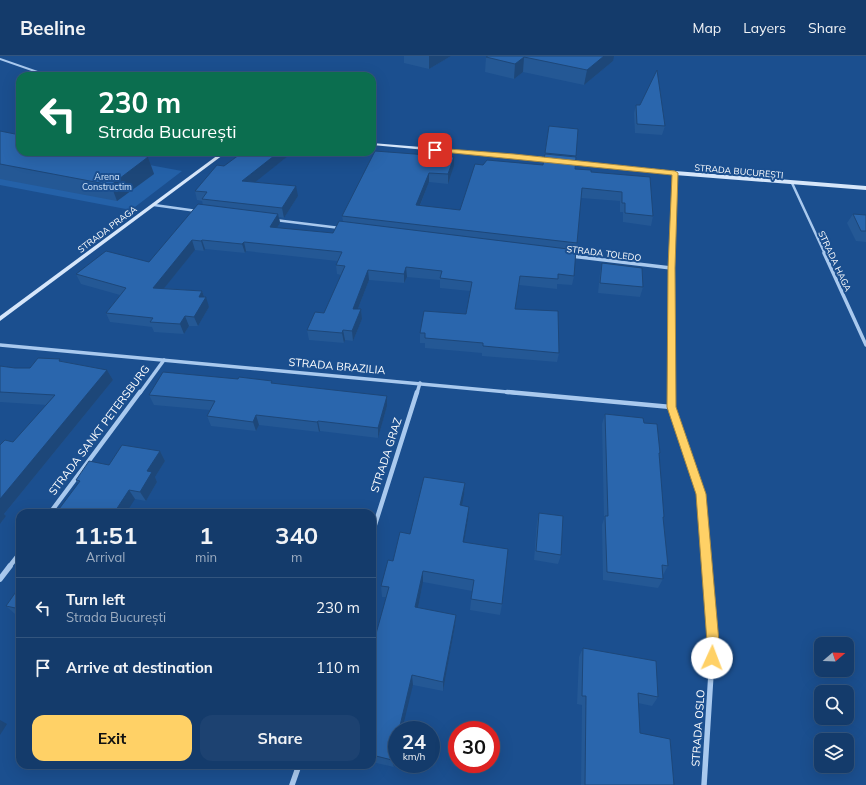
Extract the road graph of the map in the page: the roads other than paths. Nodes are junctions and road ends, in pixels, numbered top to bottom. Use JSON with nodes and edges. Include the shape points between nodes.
{"nodes":[{"id":1,"x":0,"y":59,"type":"edge"},
{"id":2,"x":37,"y":72,"type":"edge"},
{"id":3,"x":376,"y":144,"type":"edge"},
{"id":4,"x":220,"y":156,"type":"edge"},
{"id":5,"x":675,"y":173,"type":"junction"},
{"id":6,"x":792,"y":183,"type":"junction"},
{"id":7,"x":866,"y":188,"type":"edge"},
{"id":8,"x":154,"y":206,"type":"junction"},
{"id":9,"x":201,"y":211,"type":"edge"},
{"id":10,"x":271,"y":220,"type":"edge"},
{"id":11,"x":342,"y":228,"type":"edge"},
{"id":12,"x":569,"y":256,"type":"edge"},
{"id":13,"x":671,"y":268,"type":"junction"},
{"id":14,"x":0,"y":319,"type":"edge"},
{"id":15,"x":0,"y":345,"type":"edge"},
{"id":16,"x":866,"y":345,"type":"edge"},
{"id":17,"x":164,"y":360,"type":"junction"},
{"id":18,"x":420,"y":383,"type":"junction"},
{"id":19,"x":671,"y":407,"type":"junction"},
{"id":20,"x":53,"y":509,"type":"edge"},
{"id":21,"x":376,"y":521,"type":"edge"},
{"id":22,"x":16,"y":557,"type":"edge"},
{"id":23,"x":0,"y":579,"type":"edge"},
{"id":24,"x":297,"y":769,"type":"edge"},
{"id":25,"x":292,"y":785,"type":"edge"},
{"id":26,"x":704,"y":785,"type":"edge"}],
"edges":[{"from":1,"to":2,"type":"street"},
{"from":3,"to":5,"type":"street","name":"STRADA BUCUREȘTI"},
{"from":4,"to":8,"type":"street","name":"STRADA PRAGA"},
{"from":5,"to":6,"type":"street","name":"STRADA BUCUREȘTI"},
{"from":5,"to":13,"type":"street","name":"STRADA OSLO"},
{"from":6,"to":7,"type":"street","name":"STRADA BUCUREȘTI"},
{"from":6,"to":16,"type":"street","name":"STRADA HAGA"},
{"from":8,"to":9,"type":"street"},
{"from":8,"to":14,"type":"street","name":"STRADA PRAGA"},
{"from":10,"to":11,"type":"street"},
{"from":12,"to":13,"type":"street","name":"STRADA TOLEDO"},
{"from":13,"to":19,"type":"street","name":"STRADA OSLO"},
{"from":15,"to":17,"type":"street","name":"STRADA BRAZILIA"},
{"from":17,"to":18,"type":"street","name":"STRADA BRAZILIA"},
{"from":17,"to":20,"type":"street","name":"STRADA SANKT PETERSBURG"},
{"from":18,"to":19,"type":"street","name":"STRADA BRAZILIA"},
{"from":18,"to":21,"type":"street","name":"STRADA GRAZ"},
{"from":19,"to":26,"type":"street","name":"STRADA OSLO","via":[[702,502],[713,642]]},
{"from":22,"to":23,"type":"street"},
{"from":24,"to":25,"type":"street"}]}
